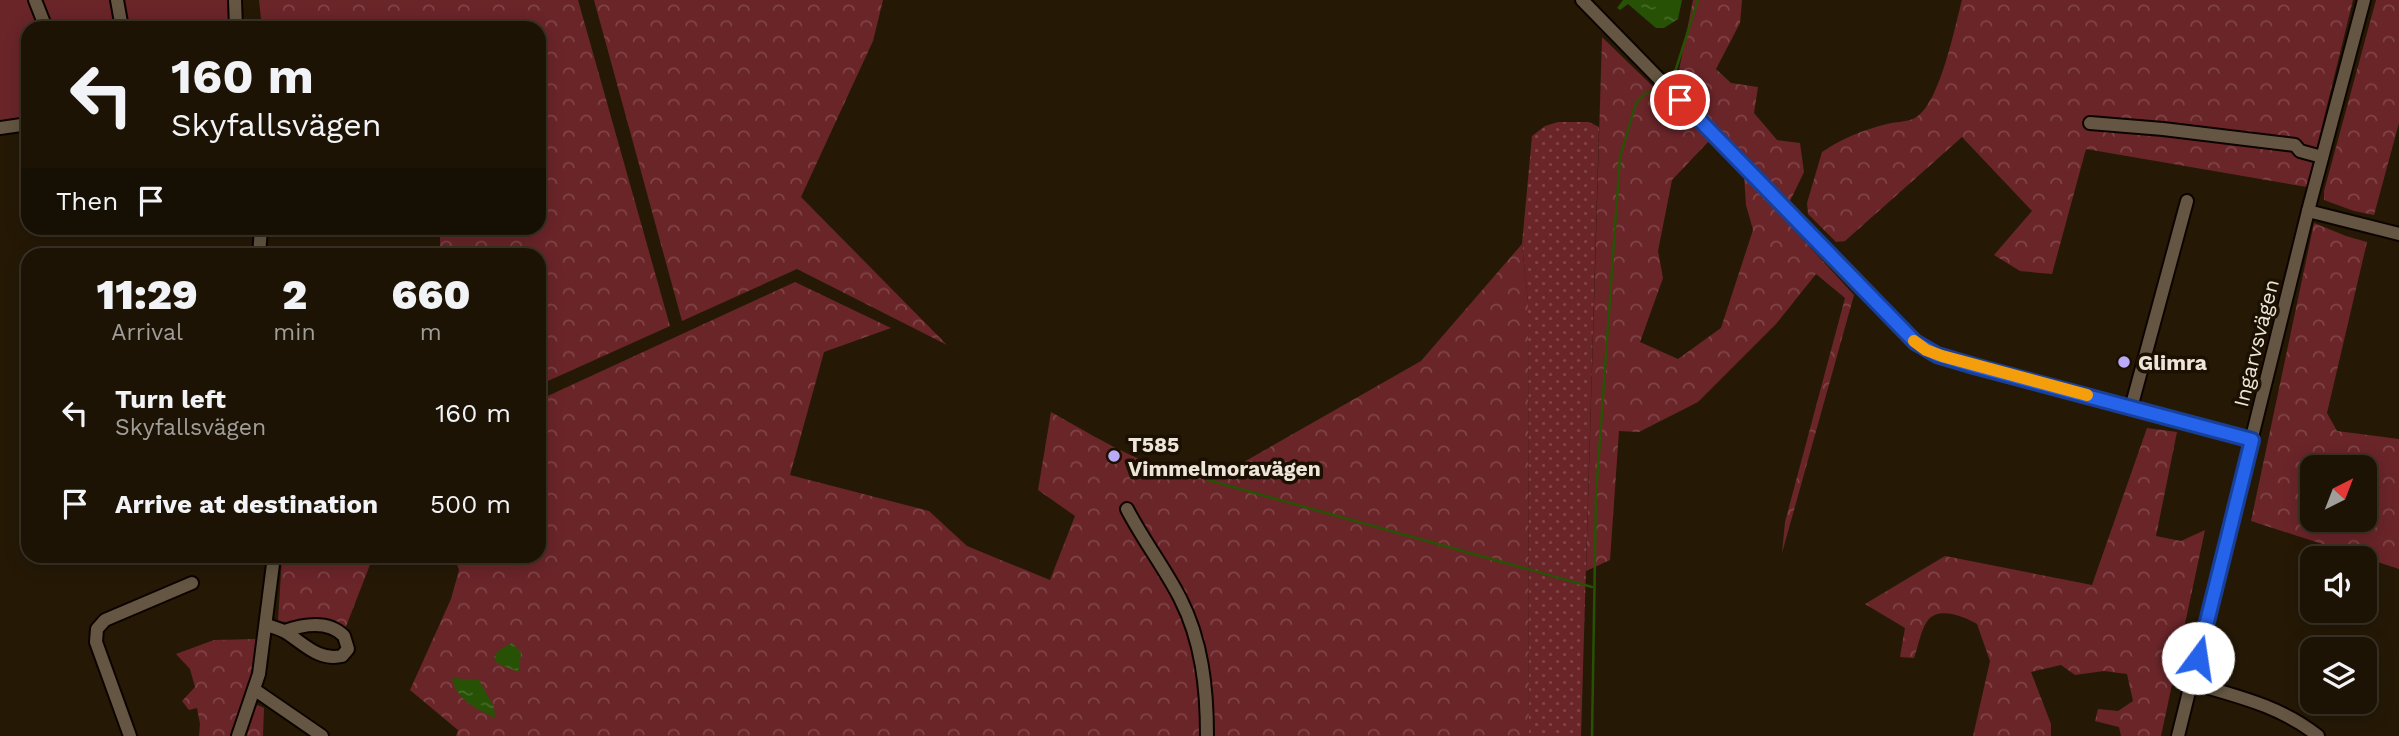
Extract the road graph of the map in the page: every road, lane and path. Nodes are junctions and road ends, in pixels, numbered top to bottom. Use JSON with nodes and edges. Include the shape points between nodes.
{"nodes":[{"id":1,"x":36,"y":0,"type":"edge"},
{"id":2,"x":117,"y":0,"type":"edge"},
{"id":3,"x":235,"y":0,"type":"edge"},
{"id":4,"x":1582,"y":0,"type":"edge"},
{"id":5,"x":2364,"y":0,"type":"edge"},
{"id":6,"x":44,"y":21,"type":"edge"},
{"id":7,"x":121,"y":21,"type":"edge"},
{"id":8,"x":236,"y":21,"type":"edge"},
{"id":9,"x":2090,"y":123,"type":"dead end"},
{"id":10,"x":21,"y":125,"type":"edge"},
{"id":11,"x":0,"y":128,"type":"edge"},
{"id":12,"x":2322,"y":157,"type":"junction"},
{"id":13,"x":2187,"y":201,"type":"dead end"},
{"id":14,"x":2308,"y":211,"type":"junction"},
{"id":15,"x":2399,"y":234,"type":"edge"},
{"id":16,"x":2131,"y":408,"type":"junction"},
{"id":17,"x":2252,"y":440,"type":"junction"},
{"id":18,"x":1127,"y":509,"type":"dead end"},
{"id":19,"x":273,"y":563,"type":"edge"},
{"id":20,"x":192,"y":583,"type":"dead end"},
{"id":21,"x":267,"y":625,"type":"junction"},
{"id":22,"x":285,"y":631,"type":"dead end"},
{"id":23,"x":2192,"y":683,"type":"junction"},
{"id":24,"x":255,"y":690,"type":"junction"},
{"id":25,"x":130,"y":736,"type":"edge"},
{"id":26,"x":238,"y":736,"type":"edge"},
{"id":27,"x":322,"y":736,"type":"edge"},
{"id":28,"x":1207,"y":736,"type":"edge"},
{"id":29,"x":2178,"y":736,"type":"edge"},
{"id":30,"x":2318,"y":736,"type":"edge"}],
"edges":[{"from":1,"to":6,"type":"street"},
{"from":2,"to":7,"type":"street"},
{"from":3,"to":8,"type":"street"},
{"from":4,"to":16,"type":"street","via":[[1921,346],[1974,366]]},
{"from":5,"to":12,"type":"street","name":"Ingarvsvägen"},
{"from":9,"to":12,"type":"street","via":[[2295,145]]},
{"from":10,"to":11,"type":"street"},
{"from":12,"to":14,"type":"street","name":"Ingarvsvägen"},
{"from":13,"to":16,"type":"street"},
{"from":14,"to":15,"type":"street"},
{"from":14,"to":17,"type":"street","name":"Ingarvsvägen"},
{"from":16,"to":17,"type":"street"},
{"from":17,"to":23,"type":"street","name":"Ingarvsvägen"},
{"from":18,"to":28,"type":"street","via":[[1191,621],[1202,663]]},
{"from":19,"to":21,"type":"street"},
{"from":20,"to":25,"type":"street","via":[[105,620],[97,629],[96,642]]},
{"from":21,"to":22,"type":"street"},
{"from":21,"to":24,"type":"street"},
{"from":23,"to":29,"type":"street","name":"Ingarvsvägen"},
{"from":23,"to":30,"type":"street","via":[[2264,705]]},
{"from":24,"to":26,"type":"street"},
{"from":24,"to":27,"type":"street"}]}
